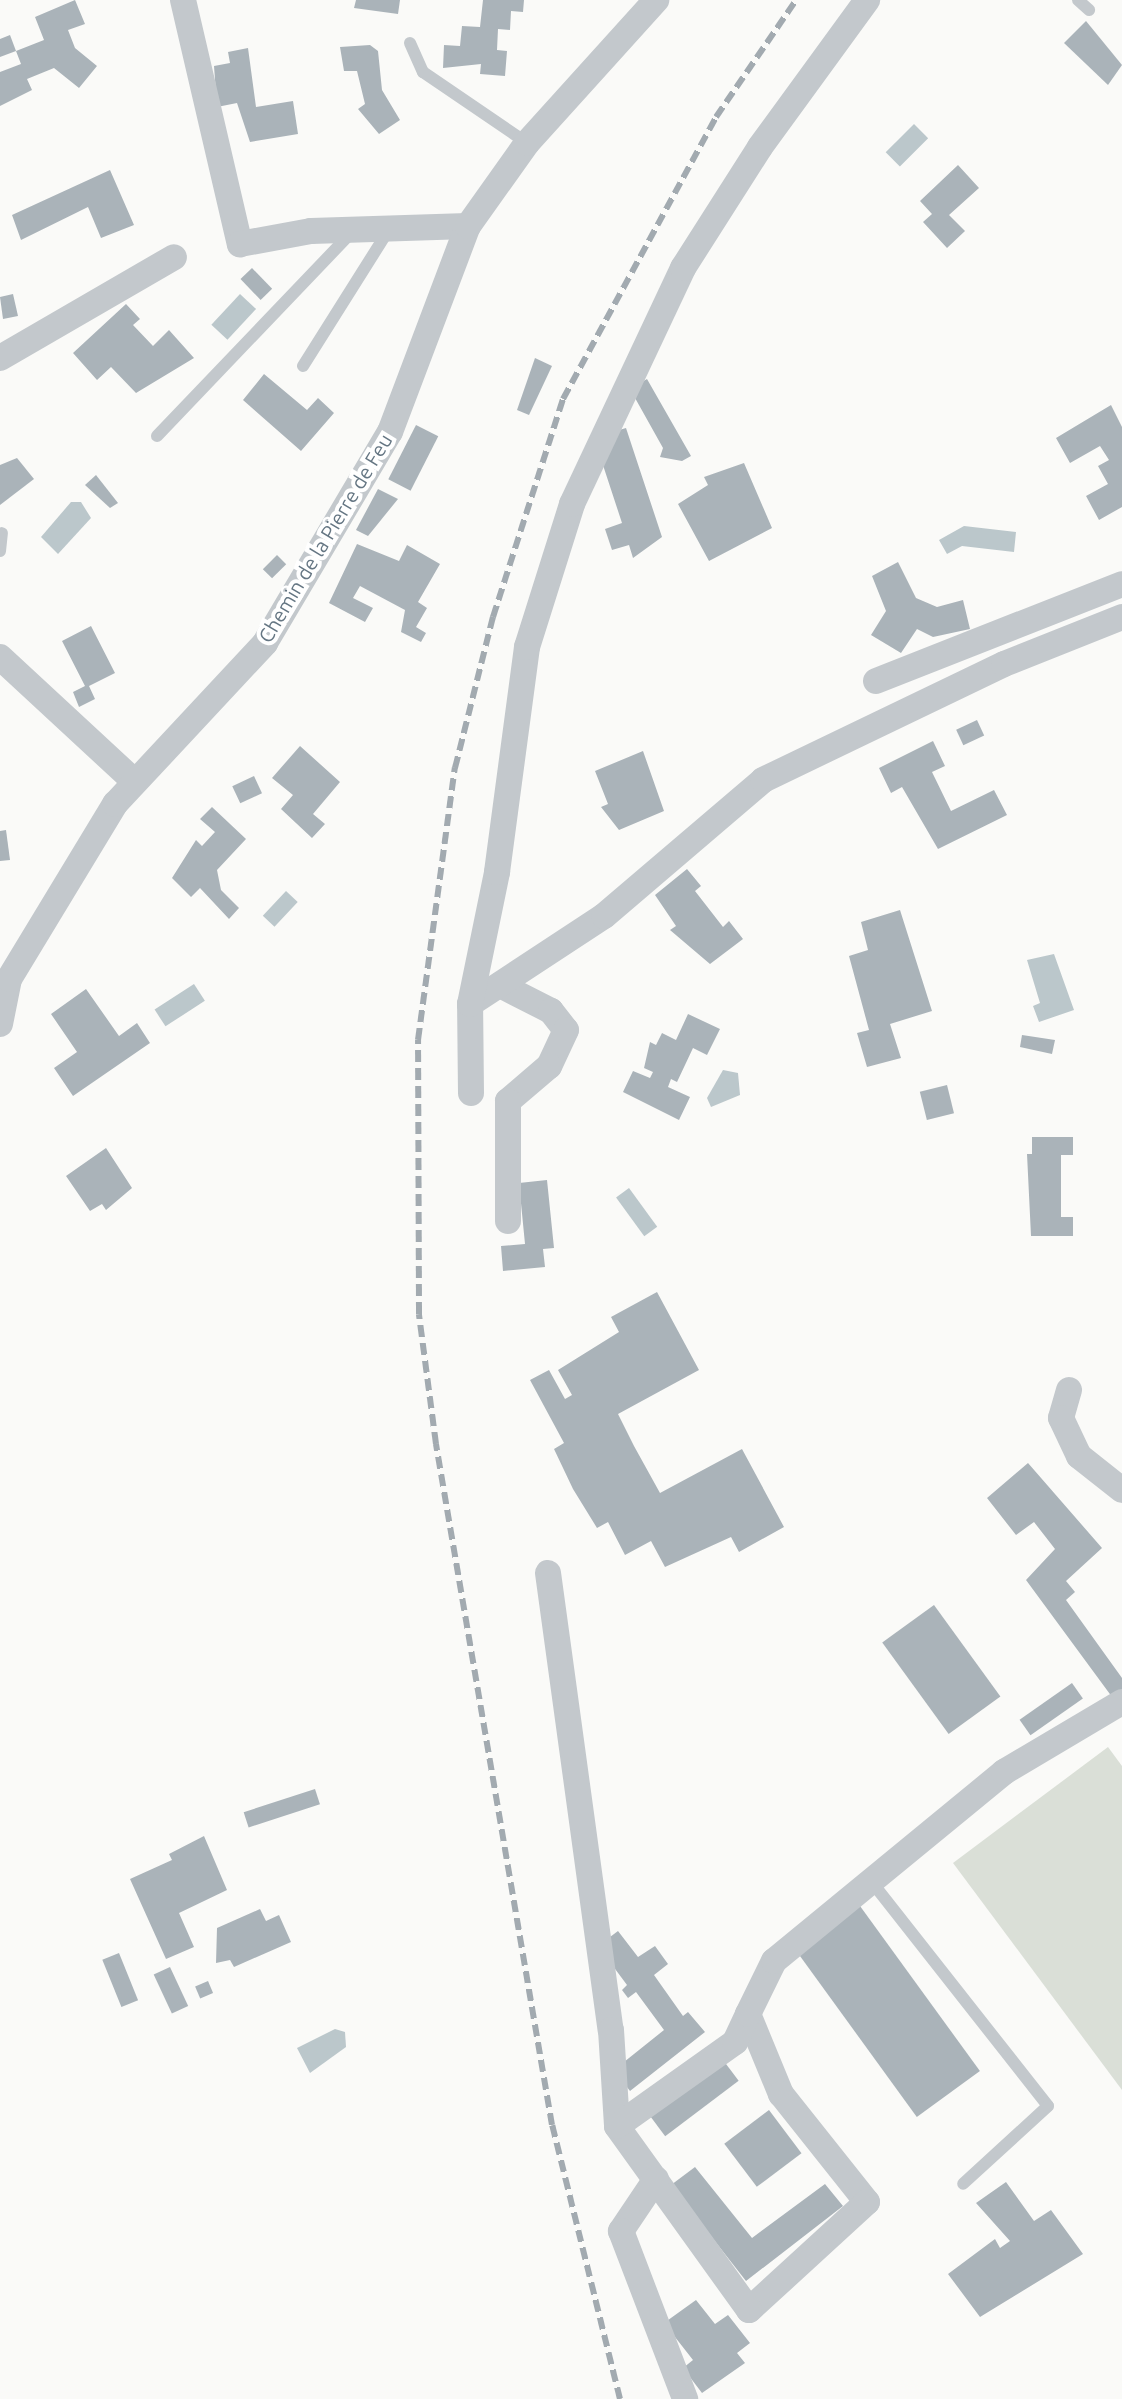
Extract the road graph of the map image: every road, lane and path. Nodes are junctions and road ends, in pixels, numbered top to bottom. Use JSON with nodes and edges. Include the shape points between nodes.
{"nodes":[{"id":1,"x":183,"y":0,"type":"edge"},
{"id":2,"x":867,"y":0,"type":"edge"},
{"id":3,"x":1078,"y":0,"type":"edge"},
{"id":4,"x":651,"y":1,"type":"edge"},
{"id":5,"x":1089,"y":10,"type":"dead end"},
{"id":6,"x":410,"y":43,"type":"dead end"},
{"id":7,"x":527,"y":143,"type":"junction"},
{"id":8,"x":468,"y":226,"type":"junction"},
{"id":9,"x":389,"y":228,"type":"junction"},
{"id":10,"x":354,"y":229,"type":"junction"},
{"id":11,"x":174,"y":257,"type":"dead end"},
{"id":12,"x":0,"y":358,"type":"edge"},
{"id":13,"x":303,"y":366,"type":"dead end"},
{"id":14,"x":157,"y":436,"type":"dead end"},
{"id":15,"x":2,"y":533,"type":"dead end"},
{"id":16,"x":0,"y":551,"type":"edge"},
{"id":17,"x":1122,"y":584,"type":"edge"},
{"id":18,"x":1122,"y":617,"type":"edge"},
{"id":19,"x":0,"y":657,"type":"edge"},
{"id":20,"x":876,"y":681,"type":"dead end"},
{"id":21,"x":135,"y":782,"type":"junction"},
{"id":22,"x":4,"y":980,"type":"edge"},
{"id":23,"x":500,"y":985,"type":"junction"},
{"id":24,"x":470,"y":1004,"type":"junction"},
{"id":25,"x":0,"y":1024,"type":"edge"},
{"id":26,"x":471,"y":1093,"type":"dead end"},
{"id":27,"x":508,"y":1221,"type":"dead end"},
{"id":28,"x":1069,"y":1390,"type":"dead end"},
{"id":29,"x":1122,"y":1490,"type":"edge"},
{"id":30,"x":548,"y":1573,"type":"dead end"},
{"id":31,"x":1122,"y":1702,"type":"edge"},
{"id":32,"x":871,"y":1881,"type":"junction"},
{"id":33,"x":748,"y":2014,"type":"junction"},
{"id":34,"x":617,"y":2126,"type":"junction"},
{"id":35,"x":656,"y":2179,"type":"junction"},
{"id":36,"x":963,"y":2184,"type":"dead end"},
{"id":37,"x":685,"y":2399,"type":"edge"}],
"edges":[{"from":1,"to":10,"type":"street","via":[[240,244]]},
{"from":2,"to":24,"type":"street","via":[[760,147],[683,268],[572,504],[527,647],[497,872]]},
{"from":3,"to":5,"type":"lane"},
{"from":4,"to":7,"type":"street","name":"Chemin de la Pierre de Feu"},
{"from":6,"to":7,"type":"lane","via":[[423,72]]},
{"from":7,"to":8,"type":"street","name":"Chemin de la Pierre de Feu"},
{"from":8,"to":9,"type":"street"},
{"from":8,"to":21,"type":"street","name":"Chemin de la Pierre de Feu","via":[[390,432],[265,643]]},
{"from":9,"to":10,"type":"street"},
{"from":9,"to":13,"type":"lane"},
{"from":10,"to":14,"type":"lane"},
{"from":11,"to":12,"type":"street"},
{"from":15,"to":16,"type":"lane"},
{"from":17,"to":20,"type":"street"},
{"from":18,"to":23,"type":"street","via":[[1004,664],[763,780],[604,916]]},
{"from":19,"to":21,"type":"street"},
{"from":21,"to":22,"type":"street","name":"Chemin de la Pierre de Feu","via":[[115,804]]},
{"from":22,"to":25,"type":"street","name":"Chemin de la Pierre de Feu"},
{"from":23,"to":24,"type":"street"},
{"from":23,"to":27,"type":"street","via":[[551,1011],[566,1030],[549,1066],[508,1101]]},
{"from":24,"to":26,"type":"street"},
{"from":28,"to":29,"type":"street","via":[[1061,1418],[1079,1456]]},
{"from":30,"to":34,"type":"street","via":[[596,1952],[611,2030]]},
{"from":31,"to":32,"type":"street","via":[[1004,1772]]},
{"from":32,"to":33,"type":"street","via":[[774,1961]]},
{"from":32,"to":36,"type":"lane","via":[[1048,2106]]},
{"from":33,"to":34,"type":"street","via":[[735,2042]]},
{"from":33,"to":35,"type":"street","via":[[781,2094],[867,2202],[749,2310]]},
{"from":34,"to":35,"type":"street"},
{"from":35,"to":37,"type":"street","via":[[621,2231]]}]}
